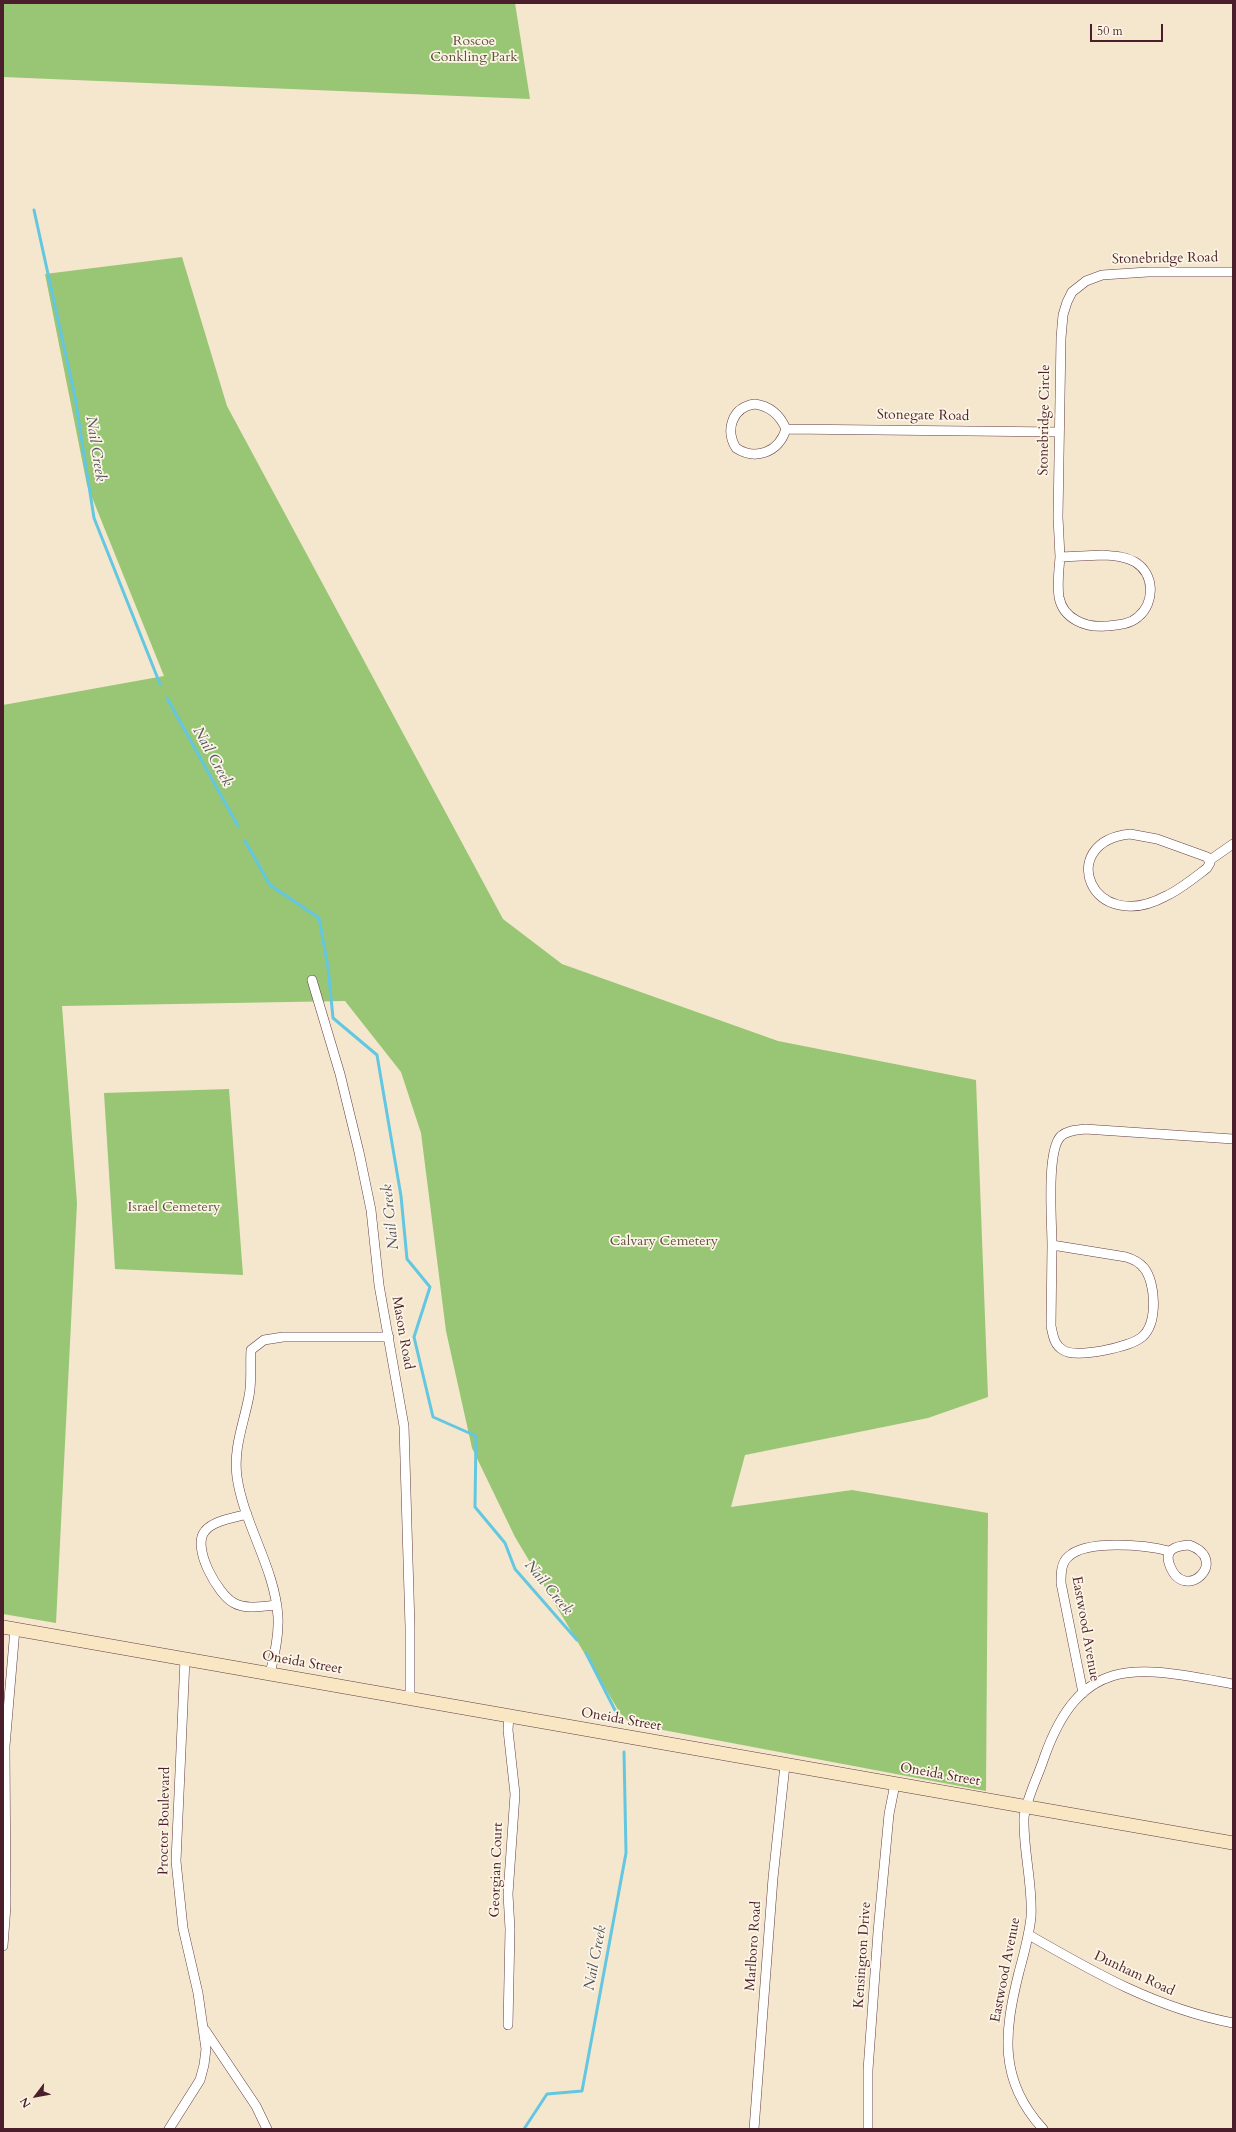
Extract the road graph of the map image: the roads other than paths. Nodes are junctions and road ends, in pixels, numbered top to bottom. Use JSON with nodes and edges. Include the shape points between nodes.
{"nodes":[{"id":1,"x":1233,"y":272,"type":"edge"},
{"id":2,"x":1077,"y":287,"type":"joint"},
{"id":3,"x":786,"y":429,"type":"junction"},
{"id":4,"x":1059,"y":432,"type":"junction"},
{"id":5,"x":1060,"y":557,"type":"junction"},
{"id":6,"x":1233,"y":844,"type":"edge"},
{"id":7,"x":1210,"y":860,"type":"junction"},
{"id":8,"x":312,"y":980,"type":"dead end"},
{"id":9,"x":1233,"y":1139,"type":"edge"},
{"id":10,"x":1052,"y":1245,"type":"junction"},
{"id":11,"x":389,"y":1337,"type":"junction"},
{"id":12,"x":247,"y":1514,"type":"junction"},
{"id":13,"x":1169,"y":1551,"type":"junction"},
{"id":14,"x":277,"y":1605,"type":"junction"},
{"id":15,"x":9,"y":1628,"type":"edge"},
{"id":16,"x":185,"y":1659,"type":"junction"},
{"id":17,"x":270,"y":1674,"type":"junction"},
{"id":18,"x":1233,"y":1684,"type":"edge"},
{"id":19,"x":1083,"y":1693,"type":"junction"},
{"id":20,"x":410,"y":1699,"type":"junction"},
{"id":21,"x":509,"y":1716,"type":"junction"},
{"id":22,"x":785,"y":1765,"type":"junction"},
{"id":23,"x":895,"y":1784,"type":"junction"},
{"id":24,"x":1027,"y":1807,"type":"junction"},
{"id":25,"x":1233,"y":1843,"type":"edge"},
{"id":26,"x":3,"y":1934,"type":"edge"},
{"id":27,"x":1029,"y":1935,"type":"junction"},
{"id":28,"x":3,"y":1946,"type":"edge"},
{"id":29,"x":1233,"y":2023,"type":"edge"},
{"id":30,"x":508,"y":2025,"type":"dead end"},
{"id":31,"x":205,"y":2029,"type":"junction"},
{"id":32,"x":170,"y":2129,"type":"edge"},
{"id":33,"x":267,"y":2129,"type":"edge"},
{"id":34,"x":754,"y":2129,"type":"edge"},
{"id":35,"x":868,"y":2129,"type":"edge"},
{"id":36,"x":1043,"y":2129,"type":"edge"}],
"edges":[{"from":1,"to":2,"type":"street","name":"Stonebridge Road","via":[[1102,275]]},
{"from":2,"to":4,"type":"street","name":"Stonebridge Circle","via":[[1066,302],[1063,315]]},
{"from":3,"to":3,"type":"street","via":[[774,446],[760,455],[752,455],[736,448],[730,425],[736,413],[755,404],[762,405],[779,416]]},
{"from":3,"to":4,"type":"street","name":"Stonegate Road"},
{"from":4,"to":5,"type":"street","name":"Stonebridge Circle"},
{"from":5,"to":5,"type":"street","name":"Stonebridge Circle","via":[[1059,598],[1067,613],[1080,623],[1104,626],[1126,624],[1139,617],[1148,607],[1151,585],[1142,568],[1135,562],[1121,556],[1109,555]]},
{"from":6,"to":7,"type":"street"},
{"from":7,"to":7,"type":"street","via":[[1207,868],[1166,897],[1136,905],[1115,904],[1101,897],[1090,883],[1087,874],[1088,865],[1097,848],[1124,834],[1157,839]]},
{"from":8,"to":11,"type":"street","name":"Mason Road","via":[[360,1152]]},
{"from":9,"to":10,"type":"street","via":[[1077,1130],[1061,1136],[1053,1152]]},
{"from":10,"to":10,"type":"street","via":[[1052,1326],[1054,1339],[1059,1347],[1064,1351],[1078,1353],[1131,1344],[1143,1336],[1151,1322],[1152,1303],[1152,1286],[1144,1267],[1136,1260],[1126,1257]]},
{"from":11,"to":12,"type":"street","via":[[283,1338],[264,1340],[251,1350],[249,1395],[236,1458],[240,1494]]},
{"from":11,"to":20,"type":"street","name":"Mason Road","via":[[404,1426],[406,1454]]},
{"from":12,"to":14,"type":"street"},
{"from":12,"to":14,"type":"street","via":[[214,1524],[204,1531],[201,1544],[204,1558],[210,1576],[232,1603],[248,1607]]},
{"from":13,"to":13,"type":"street","name":"Eastwood Avenue","via":[[1167,1556],[1170,1567],[1181,1579],[1194,1581],[1204,1573],[1207,1564],[1198,1548],[1190,1545],[1176,1546]]},
{"from":13,"to":19,"type":"street","name":"Eastwood Avenue","via":[[1138,1545],[1104,1546],[1083,1549],[1068,1556],[1064,1561],[1061,1583]]},
{"from":14,"to":17,"type":"street","via":[[275,1651]]},
{"from":15,"to":16,"type":"street","name":"Oneida Street"},
{"from":15,"to":26,"type":"street","via":[[5,1746],[6,1906]]},
{"from":16,"to":17,"type":"street","name":"Oneida Street"},
{"from":16,"to":31,"type":"street","name":"Proctor Boulevard","via":[[176,1861],[183,1928]]},
{"from":17,"to":20,"type":"street","name":"Oneida Street"},
{"from":18,"to":19,"type":"street","name":"Eastwood Avenue","via":[[1174,1673],[1143,1671],[1107,1678],[1090,1686]]},
{"from":19,"to":24,"type":"street","name":"Eastwood Avenue","via":[[1062,1716],[1052,1735]]},
{"from":20,"to":21,"type":"street","name":"Oneida Street"},
{"from":21,"to":22,"type":"street","name":"Oneida Street"},
{"from":21,"to":30,"type":"street","name":"Georgian Court","via":[[508,1730],[515,1794],[508,1894]]},
{"from":22,"to":23,"type":"street","name":"Oneida Street"},
{"from":22,"to":34,"type":"street","name":"Marlboro Road","via":[[773,1878]]},
{"from":23,"to":24,"type":"street","name":"Oneida Street"},
{"from":23,"to":35,"type":"street","name":"Kensington Drive","via":[[889,1814],[878,1932],[868,2070]]},
{"from":24,"to":25,"type":"street","name":"Oneida Street"},
{"from":24,"to":27,"type":"street","name":"Eastwood Avenue","via":[[1024,1817],[1031,1896]]},
{"from":26,"to":28,"type":"street"},
{"from":27,"to":29,"type":"street","name":"Dunham Road","via":[[1106,1979],[1139,1994],[1184,2012]]},
{"from":27,"to":36,"type":"street","name":"Eastwood Avenue","via":[[1009,2017],[1008,2059],[1012,2080],[1021,2100],[1029,2114]]},
{"from":31,"to":32,"type":"street","name":"Proctor Boulevard","via":[[206,2048],[200,2080]]},
{"from":31,"to":33,"type":"street","name":"Proctor Boulevard","via":[[256,2106]]}]}
